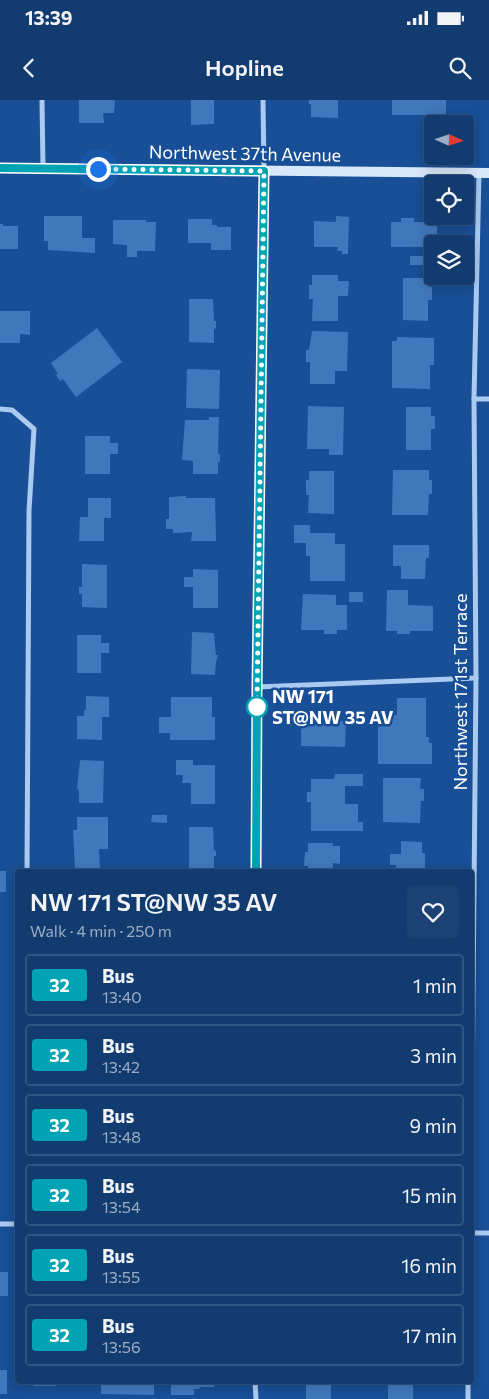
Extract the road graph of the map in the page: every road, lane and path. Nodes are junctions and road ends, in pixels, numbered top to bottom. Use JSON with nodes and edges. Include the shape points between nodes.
{"nodes":[{"id":1,"x":42,"y":100,"type":"edge"},
{"id":2,"x":263,"y":100,"type":"edge"},
{"id":3,"x":0,"y":168,"type":"edge"},
{"id":4,"x":43,"y":169,"type":"junction"},
{"id":5,"x":264,"y":171,"type":"junction"},
{"id":6,"x":484,"y":173,"type":"edge"},
{"id":7,"x":474,"y":399,"type":"junction"},
{"id":8,"x":489,"y":399,"type":"edge"},
{"id":9,"x":0,"y":409,"type":"edge"},
{"id":10,"x":476,"y":678,"type":"junction"},
{"id":11,"x":257,"y":687,"type":"junction"},
{"id":12,"x":27,"y":869,"type":"edge"},
{"id":13,"x":256,"y":869,"type":"edge"},
{"id":14,"x":474,"y":891,"type":"edge"},
{"id":15,"x":0,"y":1224,"type":"edge"},
{"id":16,"x":15,"y":1224,"type":"edge"},
{"id":17,"x":474,"y":1233,"type":"edge"},
{"id":18,"x":489,"y":1233,"type":"edge"},
{"id":19,"x":256,"y":1384,"type":"edge"},
{"id":20,"x":468,"y":1384,"type":"edge"},
{"id":21,"x":256,"y":1399,"type":"edge"},
{"id":22,"x":468,"y":1399,"type":"edge"}],
"edges":[{"from":1,"to":4,"type":"street"},
{"from":2,"to":5,"type":"street"},
{"from":3,"to":4,"type":"main road","name":"Northwest 37th Avenue"},
{"from":4,"to":5,"type":"main road","name":"Northwest 37th Avenue"},
{"from":5,"to":6,"type":"main road","name":"Northwest 37th Avenue"},
{"from":5,"to":11,"type":"street"},
{"from":6,"to":7,"type":"street","name":"Northwest 171st Terrace"},
{"from":7,"to":8,"type":"street"},
{"from":7,"to":10,"type":"street","name":"Northwest 171st Terrace"},
{"from":9,"to":12,"type":"street","via":[[12,410],[34,429],[29,511]]},
{"from":10,"to":11,"type":"street"},
{"from":10,"to":14,"type":"street","name":"Northwest 171st Terrace"},
{"from":11,"to":13,"type":"street"},
{"from":15,"to":16,"type":"street"},
{"from":17,"to":18,"type":"street"},
{"from":19,"to":21,"type":"street"},
{"from":20,"to":22,"type":"street"}]}
